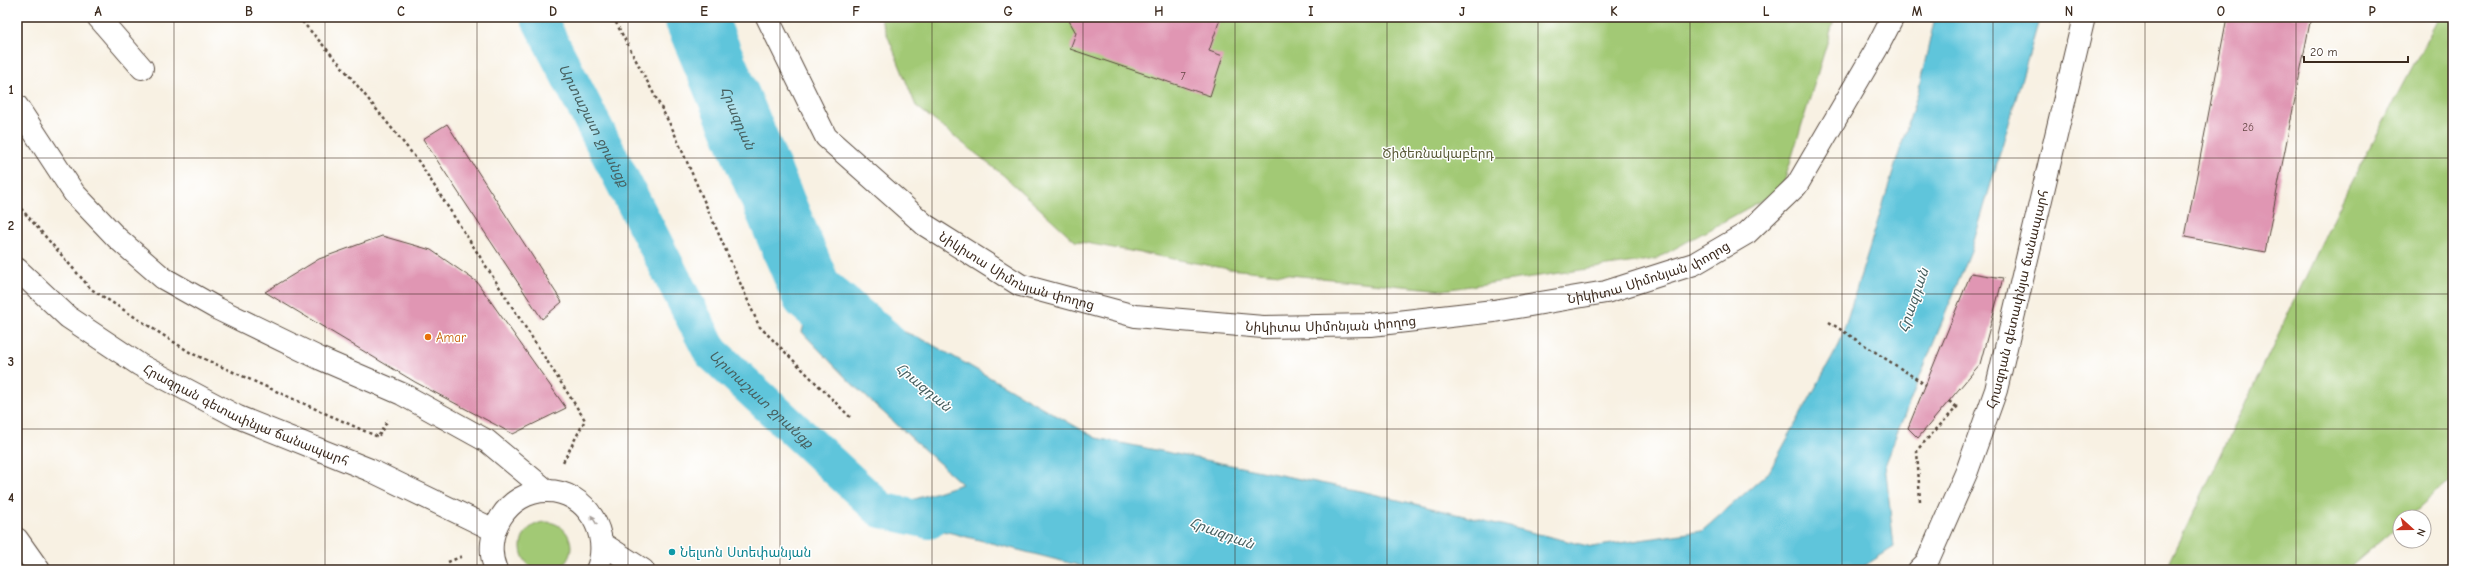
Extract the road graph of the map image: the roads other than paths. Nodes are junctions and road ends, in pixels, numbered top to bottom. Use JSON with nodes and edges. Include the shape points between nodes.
{"nodes":[{"id":1,"x":98,"y":17,"type":"edge"},
{"id":2,"x":767,"y":17,"type":"edge"},
{"id":3,"x":1893,"y":17,"type":"edge"},
{"id":4,"x":2084,"y":17,"type":"edge"},
{"id":5,"x":142,"y":68,"type":"dead end"},
{"id":6,"x":17,"y":106,"type":"edge"},
{"id":7,"x":17,"y":269,"type":"edge"},
{"id":8,"x":547,"y":491,"type":"junction"},
{"id":9,"x":494,"y":530,"type":"junction"},
{"id":10,"x":17,"y":539,"type":"edge"},
{"id":11,"x":603,"y":544,"type":"junction"},
{"id":12,"x":39,"y":570,"type":"edge"},
{"id":13,"x":496,"y":570,"type":"edge"},
{"id":14,"x":597,"y":570,"type":"edge"},
{"id":15,"x":643,"y":570,"type":"edge"},
{"id":16,"x":1919,"y":570,"type":"edge"}],
"edges":[{"from":1,"to":5,"type":"street"},
{"from":2,"to":3,"type":"street","name":"Նիկիտա Սիմոնյան փողոց","via":[[826,138],[925,225],[1020,285],[1135,316],[1263,327],[1371,325],[1494,311],[1606,292],[1694,264],[1747,233],[1797,185],[1878,48]]},
{"from":4,"to":16,"type":"street","name":"Հրազդան գետափնյա ճանապարհ","via":[[1996,390],[1967,471],[1927,562]]},
{"from":6,"to":8,"type":"street","via":[[74,193],[117,238],[163,278],[218,309],[402,394],[487,441]]},
{"from":7,"to":9,"type":"street","name":"Հրազդան գետափնյա ճանապարհ","via":[[68,318],[140,365],[238,417],[370,470]]},
{"from":8,"to":9,"type":"street","via":[[525,496],[510,505]]},
{"from":11,"to":8,"type":"street","one_way":true,"via":[[598,526],[589,512],[576,500]]},
{"from":9,"to":13,"type":"street","via":[[491,548]]},
{"from":10,"to":12,"type":"street"},
{"from":11,"to":14,"type":"street","via":[[601,562]]},
{"from":11,"to":15,"type":"street"}]}
